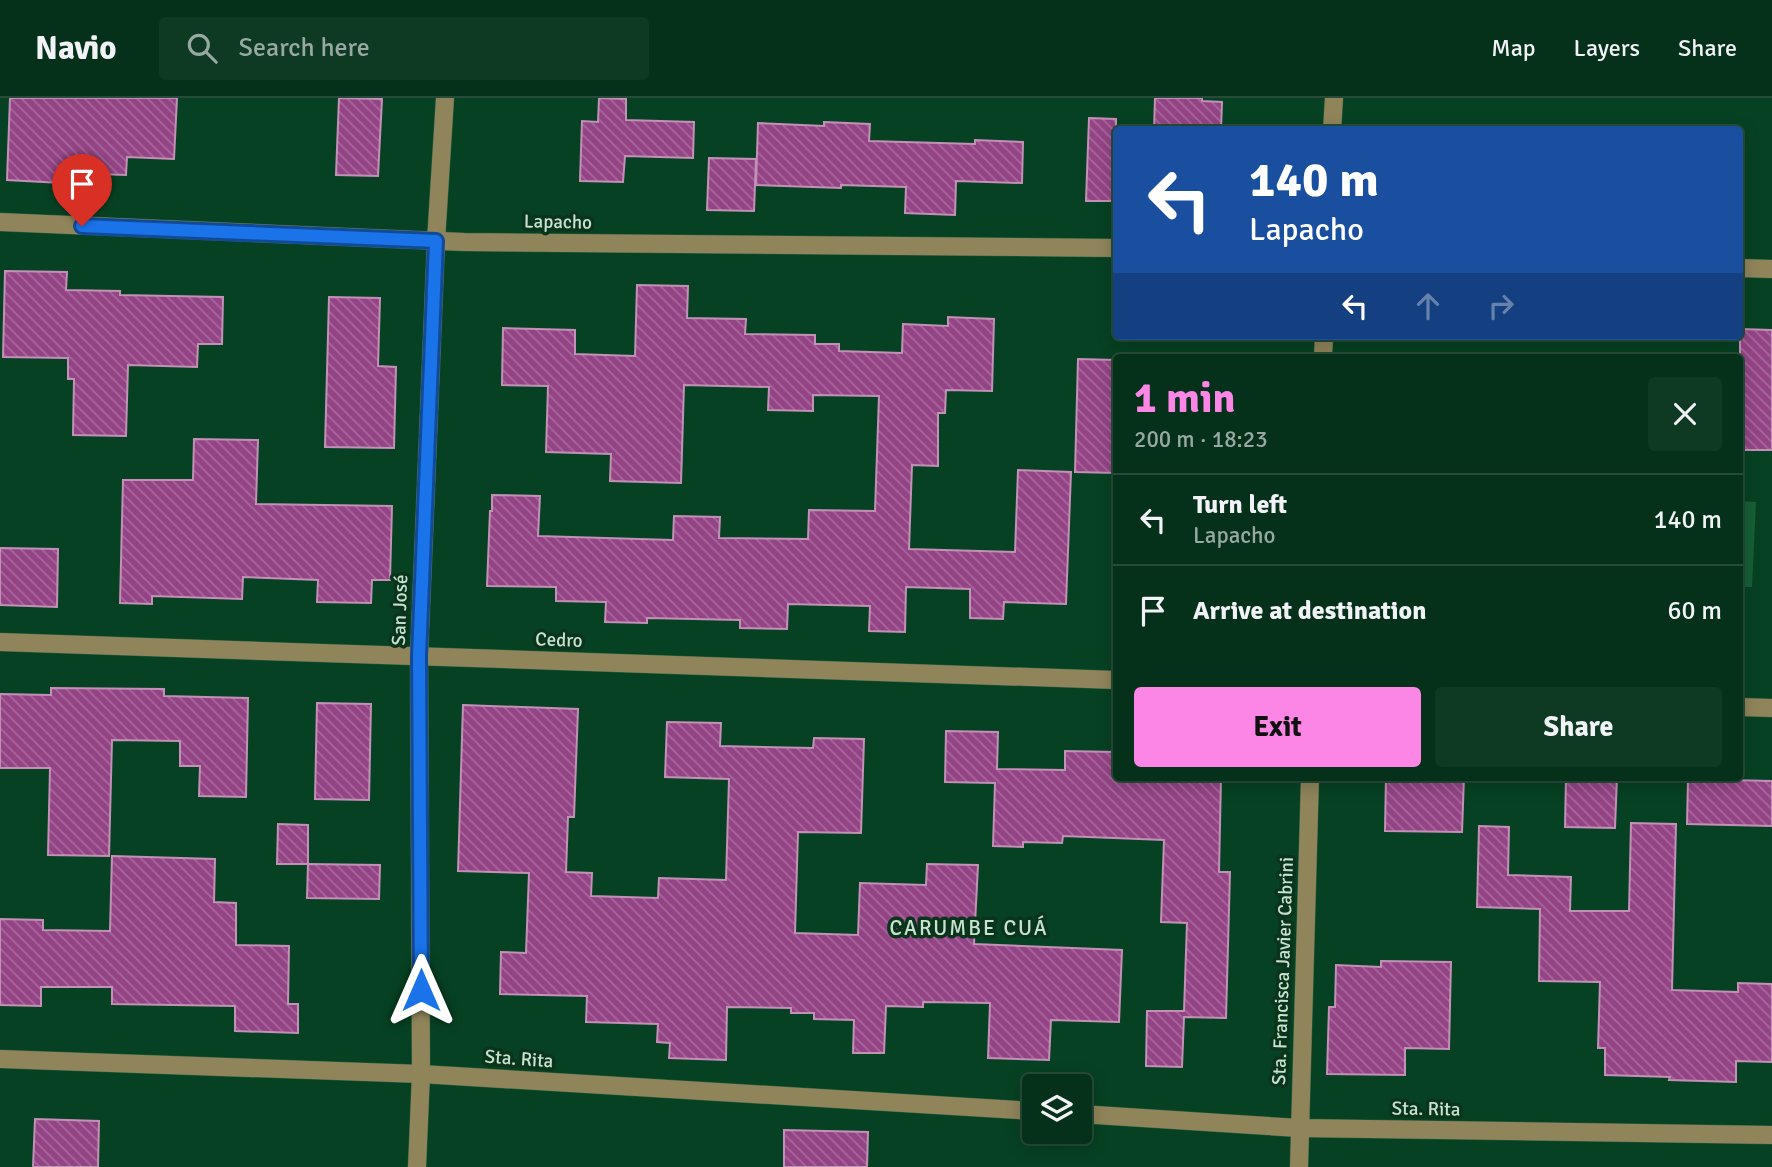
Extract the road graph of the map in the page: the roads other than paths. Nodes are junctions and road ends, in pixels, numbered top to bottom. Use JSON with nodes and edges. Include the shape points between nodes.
{"nodes":[{"id":1,"x":445,"y":98,"type":"edge"},
{"id":2,"x":1334,"y":98,"type":"edge"},
{"id":3,"x":1332,"y":126,"type":"edge"},
{"id":4,"x":0,"y":222,"type":"edge"},
{"id":5,"x":436,"y":241,"type":"junction"},
{"id":6,"x":1113,"y":248,"type":"edge"},
{"id":7,"x":1743,"y":268,"type":"edge"},
{"id":8,"x":1772,"y":269,"type":"edge"},
{"id":9,"x":0,"y":642,"type":"edge"},
{"id":10,"x":419,"y":656,"type":"junction"},
{"id":11,"x":1113,"y":680,"type":"edge"},
{"id":12,"x":1743,"y":707,"type":"edge"},
{"id":13,"x":1772,"y":708,"type":"edge"},
{"id":14,"x":1310,"y":781,"type":"edge"},
{"id":15,"x":0,"y":1059,"type":"edge"},
{"id":16,"x":421,"y":1074,"type":"junction"},
{"id":17,"x":1022,"y":1110,"type":"edge"},
{"id":18,"x":1092,"y":1115,"type":"edge"},
{"id":19,"x":1299,"y":1128,"type":"junction"},
{"id":20,"x":1772,"y":1135,"type":"edge"},
{"id":21,"x":417,"y":1167,"type":"edge"},
{"id":22,"x":1298,"y":1167,"type":"edge"}],
"edges":[{"from":1,"to":5,"type":"street","name":"San José"},
{"from":2,"to":3,"type":"street"},
{"from":4,"to":5,"type":"street","name":"Lapacho"},
{"from":5,"to":6,"type":"street","name":"Lapacho"},
{"from":5,"to":10,"type":"street","name":"San José"},
{"from":7,"to":8,"type":"street"},
{"from":9,"to":10,"type":"street","name":"Cedro"},
{"from":10,"to":11,"type":"street","name":"Cedro"},
{"from":10,"to":16,"type":"street","name":"San José"},
{"from":12,"to":13,"type":"street"},
{"from":14,"to":19,"type":"street","name":"Sta. Francisca Javier Cabrini"},
{"from":15,"to":16,"type":"street","name":"Sta. Rita"},
{"from":16,"to":17,"type":"street","name":"Sta. Rita"},
{"from":16,"to":21,"type":"street","name":"San José"},
{"from":18,"to":19,"type":"street","name":"Sta. Rita"},
{"from":19,"to":20,"type":"street","name":"Sta. Rita"},
{"from":19,"to":22,"type":"street","name":"Sta. Francisca Javier Cabrini"}]}
